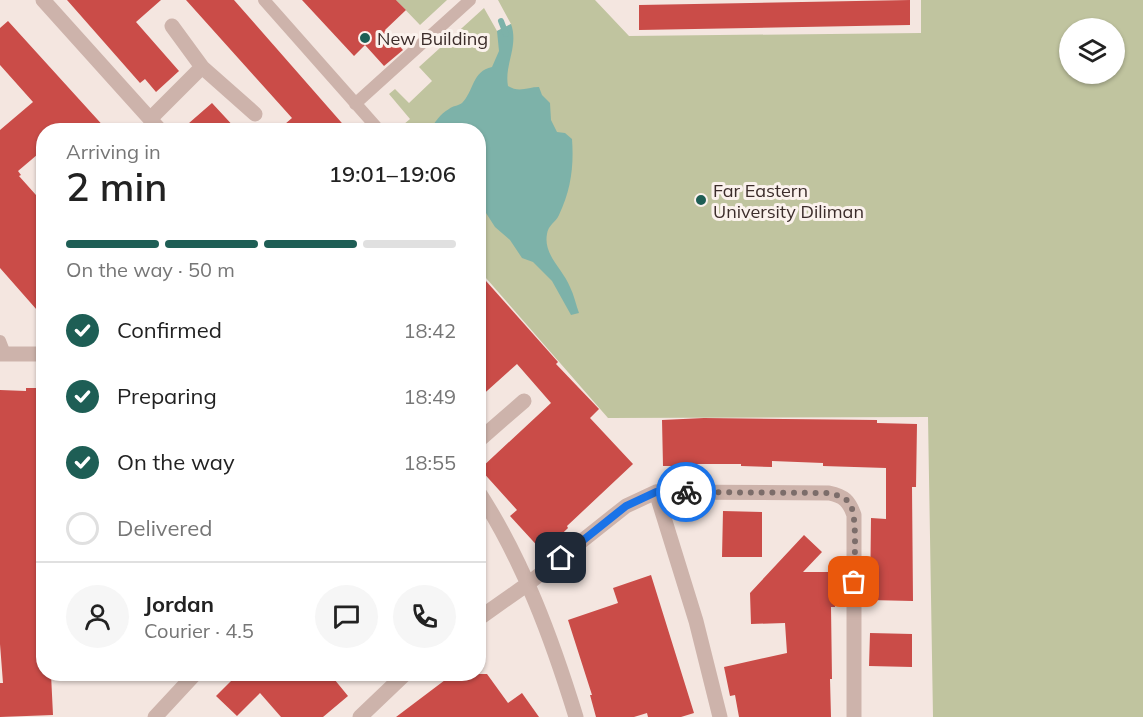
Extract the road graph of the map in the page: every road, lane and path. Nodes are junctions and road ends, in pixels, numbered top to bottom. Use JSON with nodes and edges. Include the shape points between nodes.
{"nodes":[{"id":1,"x":43,"y":0,"type":"edge"},
{"id":2,"x":264,"y":0,"type":"edge"},
{"id":3,"x":470,"y":0,"type":"edge"},
{"id":4,"x":172,"y":26,"type":"dead end"},
{"id":5,"x":202,"y":68,"type":"junction"},
{"id":6,"x":355,"y":104,"type":"junction"},
{"id":7,"x":255,"y":114,"type":"dead end"},
{"id":8,"x":153,"y":123,"type":"edge"},
{"id":9,"x":157,"y":123,"type":"edge"},
{"id":10,"x":373,"y":123,"type":"edge"},
{"id":11,"x":2,"y":350,"type":"edge"},
{"id":12,"x":36,"y":353,"type":"edge"},
{"id":13,"x":524,"y":401,"type":"dead end"},
{"id":14,"x":486,"y":434,"type":"edge"},
{"id":15,"x":656,"y":492,"type":"junction"},
{"id":16,"x":486,"y":503,"type":"edge"},
{"id":17,"x":528,"y":583,"type":"junction"},
{"id":18,"x":486,"y":614,"type":"edge"},
{"id":19,"x":188,"y":681,"type":"edge"},
{"id":20,"x":398,"y":681,"type":"edge"},
{"id":21,"x":155,"y":717,"type":"edge"},
{"id":22,"x":360,"y":717,"type":"edge"},
{"id":23,"x":576,"y":717,"type":"edge"},
{"id":24,"x":720,"y":717,"type":"edge"},
{"id":25,"x":854,"y":717,"type":"edge"}],
"edges":[{"from":1,"to":8,"type":"street"},
{"from":2,"to":6,"type":"lane"},
{"from":3,"to":6,"type":"lane"},
{"from":4,"to":5,"type":"street"},
{"from":5,"to":7,"type":"street"},
{"from":5,"to":9,"type":"street"},
{"from":6,"to":10,"type":"lane"},
{"from":11,"to":12,"type":"street"},
{"from":13,"to":14,"type":"street"},
{"from":15,"to":17,"type":"street","via":[[626,506]]},
{"from":15,"to":24,"type":"street","via":[[696,621]]},
{"from":15,"to":25,"type":"street","via":[[829,493],[850,503],[854,515]]},
{"from":16,"to":17,"type":"street"},
{"from":17,"to":18,"type":"street"},
{"from":17,"to":23,"type":"street"},
{"from":19,"to":21,"type":"street"},
{"from":20,"to":22,"type":"street"}]}
